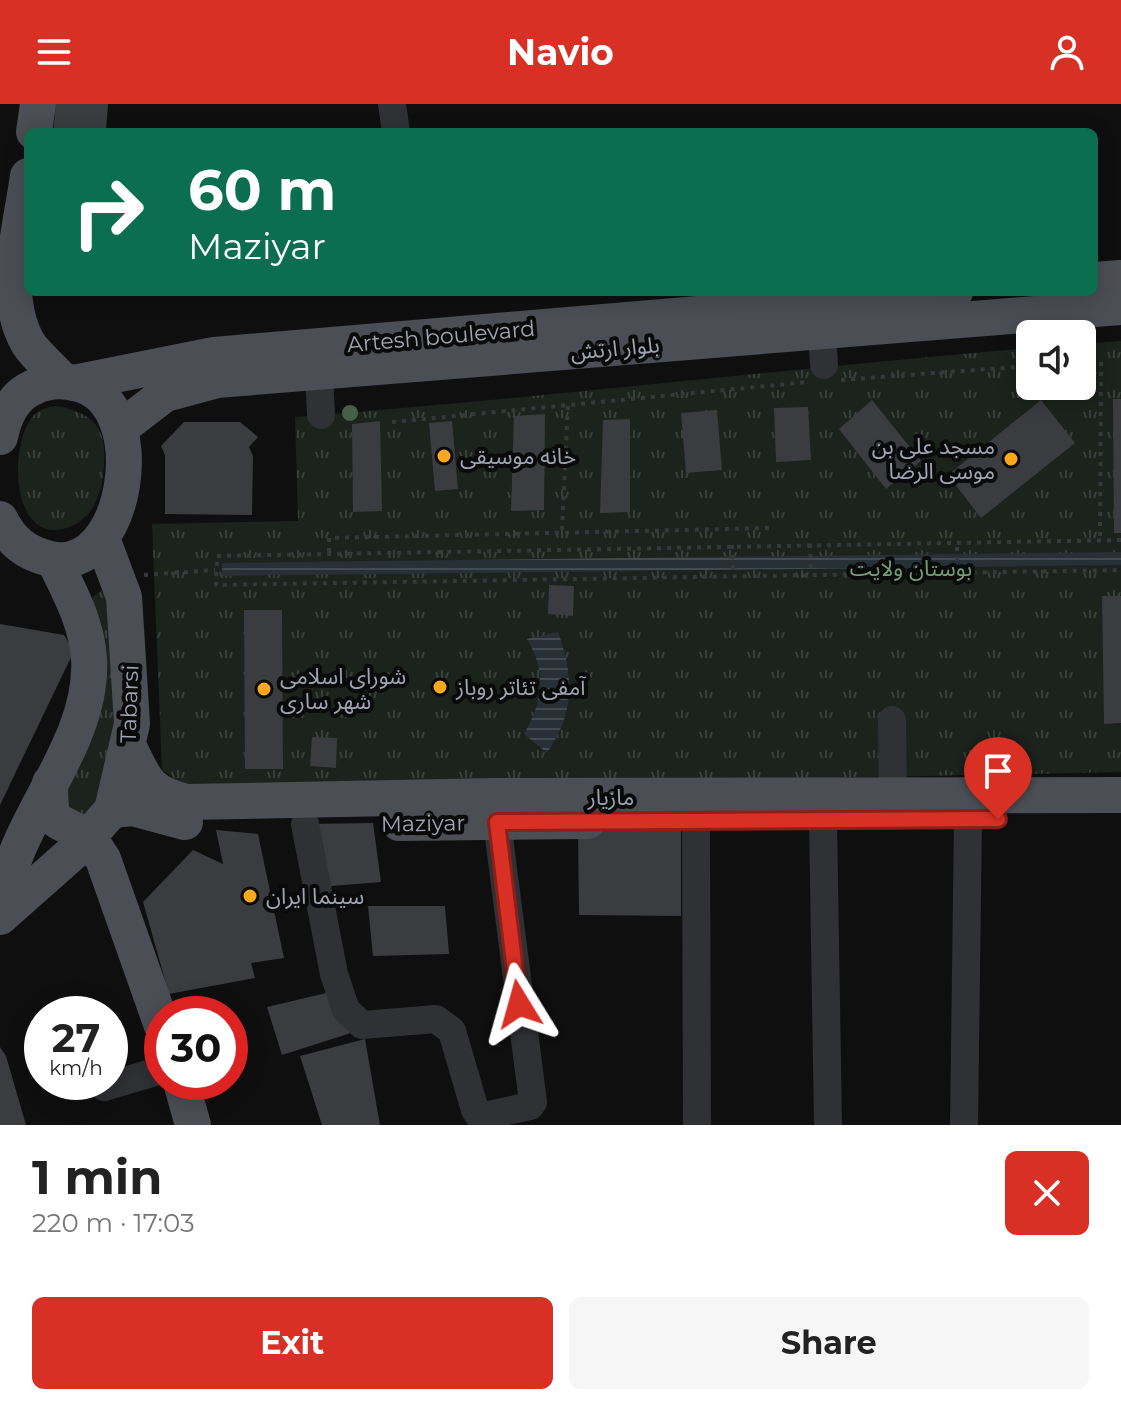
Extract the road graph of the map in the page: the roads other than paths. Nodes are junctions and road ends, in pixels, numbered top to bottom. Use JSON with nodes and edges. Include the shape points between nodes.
{"nodes":[{"id":1,"x":38,"y":104,"type":"edge"},
{"id":2,"x":392,"y":104,"type":"edge"},
{"id":3,"x":35,"y":128,"type":"edge"},
{"id":4,"x":395,"y":128,"type":"edge"},
{"id":5,"x":24,"y":198,"type":"edge"},
{"id":6,"x":1121,"y":278,"type":"edge"},
{"id":7,"x":1098,"y":280,"type":"edge"},
{"id":8,"x":923,"y":296,"type":"edge"},
{"id":9,"x":6,"y":299,"type":"edge"},
{"id":10,"x":1121,"y":307,"type":"edge"},
{"id":11,"x":600,"y":336,"type":"junction"},
{"id":12,"x":319,"y":372,"type":"junction"},
{"id":13,"x":68,"y":381,"type":"junction"},
{"id":14,"x":321,"y":415,"type":"dead end"},
{"id":15,"x":3,"y":416,"type":"edge"},
{"id":16,"x":122,"y":427,"type":"junction"},
{"id":17,"x":3,"y":534,"type":"edge"},
{"id":18,"x":103,"y":541,"type":"junction"},
{"id":19,"x":54,"y":560,"type":"junction"},
{"id":20,"x":892,"y":720,"type":"dead end"},
{"id":21,"x":129,"y":747,"type":"junction"},
{"id":22,"x":50,"y":783,"type":"junction"},
{"id":23,"x":1121,"y":795,"type":"edge"},
{"id":24,"x":879,"y":804,"type":"junction"},
{"id":25,"x":112,"y":810,"type":"junction"},
{"id":26,"x":1121,"y":818,"type":"edge"},
{"id":27,"x":968,"y":819,"type":"junction"},
{"id":28,"x":823,"y":820,"type":"junction"},
{"id":29,"x":696,"y":821,"type":"junction"},
{"id":30,"x":497,"y":822,"type":"junction"},
{"id":31,"x":305,"y":824,"type":"junction"},
{"id":32,"x":88,"y":838,"type":"junction"},
{"id":33,"x":9,"y":844,"type":"edge"},
{"id":34,"x":0,"y":900,"type":"edge"},
{"id":35,"x":0,"y":917,"type":"edge"},
{"id":36,"x":152,"y":996,"type":"edge"},
{"id":37,"x":186,"y":1100,"type":"edge"},
{"id":38,"x":483,"y":1121,"type":"edge"},
{"id":39,"x":193,"y":1125,"type":"edge"},
{"id":40,"x":697,"y":1125,"type":"edge"},
{"id":41,"x":828,"y":1125,"type":"edge"},
{"id":42,"x":964,"y":1125,"type":"edge"}],
"edges":[{"from":1,"to":3,"type":"main road"},
{"from":2,"to":4,"type":"street"},
{"from":5,"to":9,"type":"main road"},
{"from":6,"to":7,"type":"main road"},
{"from":8,"to":11,"type":"main road","name":"Artesh boulevard"},
{"from":9,"to":13,"type":"main road","via":[[28,344]]},
{"from":10,"to":11,"type":"main road","name":"بلوار ارتش","via":[[823,365]]},
{"from":11,"to":12,"type":"main road","name":"بلوار ارتش"},
{"from":11,"to":13,"type":"main road","name":"Artesh boulevard","via":[[214,355]]},
{"from":12,"to":14,"type":"street"},
{"from":12,"to":16,"type":"main road","name":"بلوار ارتش","via":[[217,380],[165,394]]},
{"from":13,"to":15,"type":"main road","name":"Artesh boulevard","via":[[31,388]]},
{"from":13,"to":16,"type":"main road","via":[[90,387],[110,404]]},
{"from":16,"to":18,"type":"main road","via":[[121,491]]},
{"from":17,"to":19,"type":"main road","via":[[29,553]]},
{"from":18,"to":19,"type":"main road","via":[[81,556]]},
{"from":18,"to":21,"type":"main road","name":"Tabarsi","via":[[120,584],[130,647]]},
{"from":19,"to":22,"type":"main road","name":"Tabarsi","via":[[79,613],[89,657],[88,691]]},
{"from":20,"to":24,"type":"street"},
{"from":21,"to":24,"type":"main road","name":"مازیار","via":[[145,781],[158,794],[186,802],[495,796]]},
{"from":21,"to":25,"type":"main road","name":"Tabarsi"},
{"from":22,"to":32,"type":"main road","via":[[51,814],[58,824]]},
{"from":22,"to":33,"type":"main road","name":"Tabarsi"},
{"from":23,"to":24,"type":"main road","name":"مازیار"},
{"from":24,"to":27,"type":"main road","name":"Maziyar"},
{"from":24,"to":28,"type":"main road","name":"Maziyar"},
{"from":25,"to":31,"type":"main road","name":"Maziyar","via":[[133,808],[194,824]]},
{"from":25,"to":32,"type":"main road","name":"Tabarsi"},
{"from":26,"to":27,"type":"main road","name":"Maziyar"},
{"from":27,"to":42,"type":"street"},
{"from":28,"to":29,"type":"main road","name":"Maziyar"},
{"from":28,"to":41,"type":"street"},
{"from":29,"to":30,"type":"main road","name":"Maziyar"},
{"from":29,"to":40,"type":"street"},
{"from":30,"to":31,"type":"main road","name":"Maziyar"},
{"from":30,"to":38,"type":"street","via":[[533,1102]]},
{"from":31,"to":38,"type":"street","via":[[346,1010],[362,1025],[436,1019],[446,1024]]},
{"from":32,"to":35,"type":"main road","name":"Tabarsi"},
{"from":32,"to":36,"type":"main road","via":[[113,882]]},
{"from":33,"to":34,"type":"main road","name":"Tabarsi"},
{"from":37,"to":39,"type":"main road"}]}
